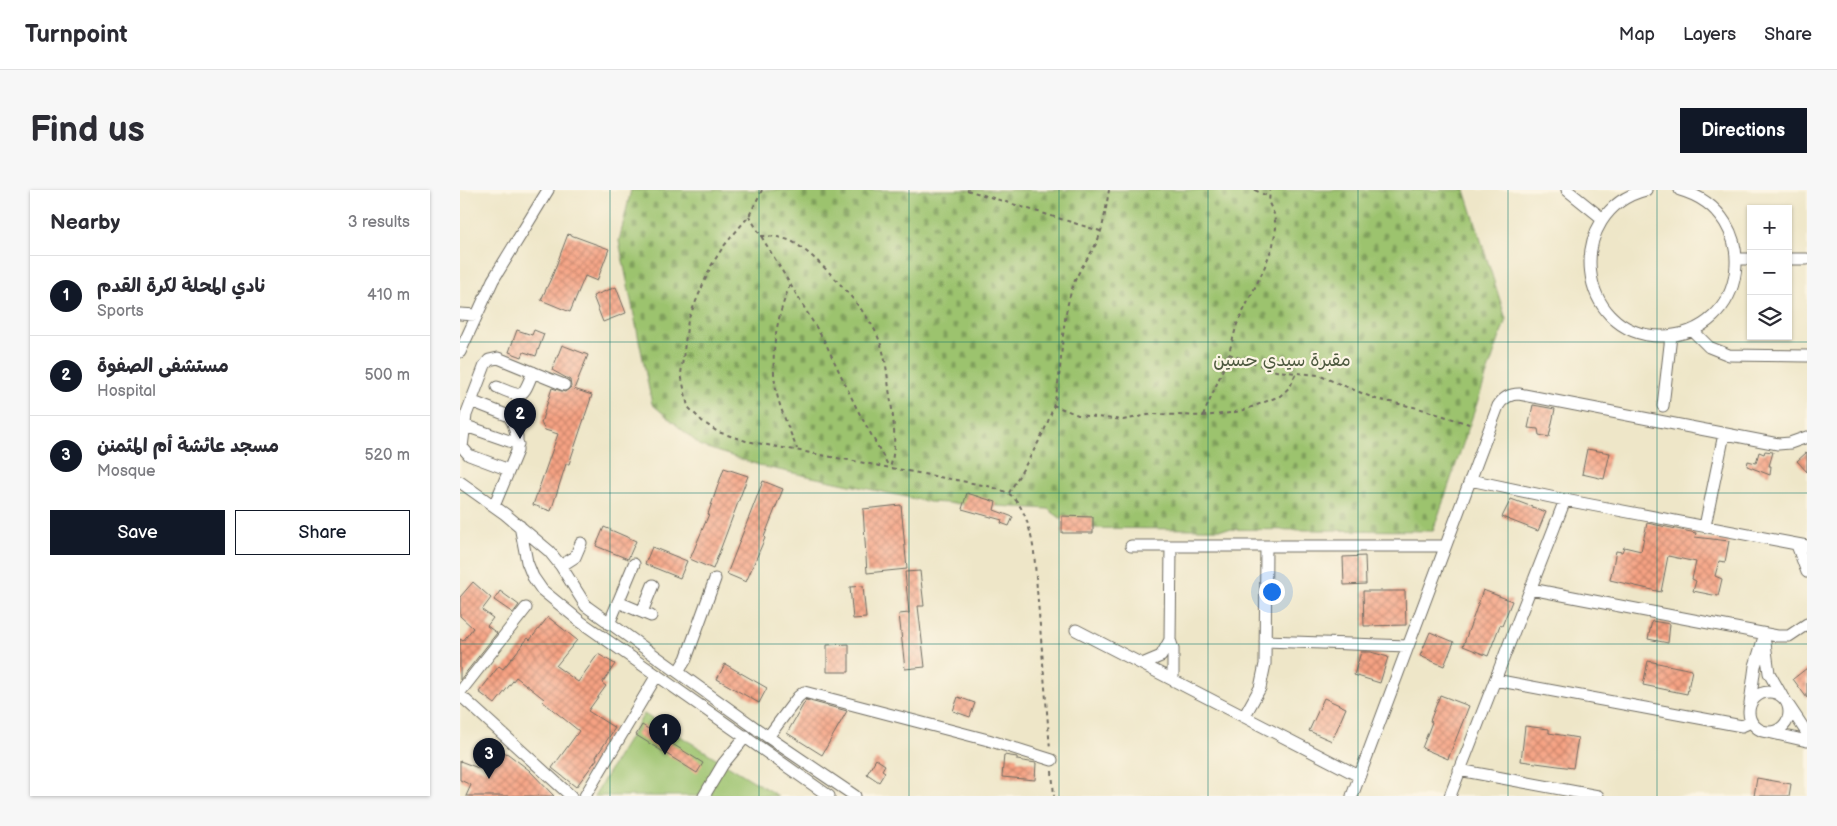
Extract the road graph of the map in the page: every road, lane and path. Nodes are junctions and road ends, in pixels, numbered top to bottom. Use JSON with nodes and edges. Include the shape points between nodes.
{"nodes":[{"id":1,"x":548,"y":190,"type":"edge"},
{"id":2,"x":762,"y":190,"type":"edge"},
{"id":3,"x":967,"y":190,"type":"edge"},
{"id":4,"x":1109,"y":190,"type":"edge"},
{"id":5,"x":1255,"y":190,"type":"edge"},
{"id":6,"x":1270,"y":190,"type":"edge"},
{"id":7,"x":1567,"y":190,"type":"edge"},
{"id":8,"x":1646,"y":190,"type":"edge"},
{"id":9,"x":1680,"y":190,"type":"edge"},
{"id":10,"x":1269,"y":197,"type":"junction"},
{"id":11,"x":749,"y":216,"type":"junction"},
{"id":12,"x":1603,"y":219,"type":"junction"},
{"id":13,"x":1100,"y":231,"type":"junction"},
{"id":14,"x":761,"y":236,"type":"junction"},
{"id":15,"x":1737,"y":259,"type":"junction"},
{"id":16,"x":1747,"y":259,"type":"edge"},
{"id":17,"x":1792,"y":259,"type":"edge"},
{"id":18,"x":1807,"y":259,"type":"edge"},
{"id":19,"x":790,"y":285,"type":"junction"},
{"id":20,"x":460,"y":314,"type":"edge"},
{"id":21,"x":476,"y":315,"type":"junction"},
{"id":22,"x":1692,"y":330,"type":"junction"},
{"id":23,"x":1671,"y":336,"type":"junction"},
{"id":24,"x":460,"y":352,"type":"edge"},
{"id":25,"x":1229,"y":354,"type":"junction"},
{"id":26,"x":1807,"y":356,"type":"edge"},
{"id":27,"x":533,"y":372,"type":"junction"},
{"id":28,"x":1296,"y":373,"type":"junction"},
{"id":29,"x":564,"y":385,"type":"dead end"},
{"id":30,"x":497,"y":386,"type":"dead end"},
{"id":31,"x":471,"y":401,"type":"junction"},
{"id":32,"x":1053,"y":405,"type":"junction"},
{"id":33,"x":1663,"y":406,"type":"dead end"},
{"id":34,"x":1203,"y":416,"type":"junction"},
{"id":35,"x":1469,"y":424,"type":"dead end"},
{"id":36,"x":466,"y":426,"type":"junction"},
{"id":37,"x":1724,"y":434,"type":"junction"},
{"id":38,"x":1807,"y":437,"type":"edge"},
{"id":39,"x":518,"y":444,"type":"junction"},
{"id":40,"x":797,"y":450,"type":"junction"},
{"id":41,"x":890,"y":468,"type":"junction"},
{"id":42,"x":509,"y":470,"type":"junction"},
{"id":43,"x":1470,"y":480,"type":"junction"},
{"id":44,"x":460,"y":482,"type":"edge"},
{"id":45,"x":1009,"y":493,"type":"junction"},
{"id":46,"x":1565,"y":500,"type":"junction"},
{"id":47,"x":494,"y":506,"type":"junction"},
{"id":48,"x":520,"y":526,"type":"junction"},
{"id":49,"x":1705,"y":526,"type":"junction"},
{"id":50,"x":582,"y":543,"type":"dead end"},
{"id":51,"x":1131,"y":546,"type":"dead end"},
{"id":52,"x":1171,"y":546,"type":"junction"},
{"id":53,"x":1266,"y":546,"type":"junction"},
{"id":54,"x":1445,"y":546,"type":"junction"},
{"id":55,"x":1802,"y":546,"type":"edge"},
{"id":56,"x":634,"y":564,"type":"dead end"},
{"id":57,"x":561,"y":566,"type":"junction"},
{"id":58,"x":1807,"y":572,"type":"edge"},
{"id":59,"x":715,"y":578,"type":"dead end"},
{"id":60,"x":653,"y":585,"type":"dead end"},
{"id":61,"x":1531,"y":590,"type":"junction"},
{"id":62,"x":618,"y":602,"type":"junction"},
{"id":63,"x":586,"y":606,"type":"junction"},
{"id":64,"x":526,"y":608,"type":"dead end"},
{"id":65,"x":582,"y":622,"type":"junction"},
{"id":66,"x":609,"y":624,"type":"junction"},
{"id":67,"x":1807,"y":624,"type":"edge"},
{"id":68,"x":1076,"y":630,"type":"dead end"},
{"id":69,"x":1765,"y":634,"type":"junction"},
{"id":70,"x":1170,"y":640,"type":"junction"},
{"id":71,"x":1265,"y":642,"type":"junction"},
{"id":72,"x":1408,"y":646,"type":"junction"},
{"id":73,"x":1142,"y":664,"type":"junction"},
{"id":74,"x":678,"y":672,"type":"junction"},
{"id":75,"x":657,"y":675,"type":"junction"},
{"id":76,"x":1173,"y":680,"type":"junction"},
{"id":77,"x":1495,"y":680,"type":"junction"},
{"id":78,"x":460,"y":694,"type":"edge"},
{"id":79,"x":1782,"y":696,"type":"junction"},
{"id":80,"x":1750,"y":704,"type":"junction"},
{"id":81,"x":1788,"y":706,"type":"junction"},
{"id":82,"x":1244,"y":717,"type":"junction"},
{"id":83,"x":1751,"y":722,"type":"junction"},
{"id":84,"x":1766,"y":732,"type":"junction"},
{"id":85,"x":1807,"y":733,"type":"edge"},
{"id":86,"x":746,"y":736,"type":"junction"},
{"id":87,"x":768,"y":737,"type":"junction"},
{"id":88,"x":1807,"y":741,"type":"edge"},
{"id":89,"x":1052,"y":760,"type":"junction"},
{"id":90,"x":1459,"y":770,"type":"junction"},
{"id":91,"x":1359,"y":776,"type":"junction"},
{"id":92,"x":571,"y":796,"type":"edge"},
{"id":93,"x":585,"y":796,"type":"edge"},
{"id":94,"x":704,"y":796,"type":"edge"},
{"id":95,"x":828,"y":796,"type":"edge"},
{"id":96,"x":855,"y":796,"type":"edge"},
{"id":97,"x":1054,"y":796,"type":"edge"},
{"id":98,"x":1352,"y":796,"type":"edge"},
{"id":99,"x":1450,"y":796,"type":"edge"},
{"id":100,"x":1598,"y":796,"type":"edge"}],
"edges":[{"from":1,"to":21,"type":"street","via":[[497,273]]},
{"from":2,"to":11,"type":"path"},
{"from":3,"to":13,"type":"path"},
{"from":4,"to":13,"type":"path"},
{"from":5,"to":10,"type":"path"},
{"from":6,"to":10,"type":"path"},
{"from":7,"to":12,"type":"street"},
{"from":8,"to":12,"type":"street","via":[[1619,202]]},
{"from":9,"to":15,"type":"street","via":[[1703,199],[1714,208],[1733,238]]},
{"from":10,"to":25,"type":"path","via":[[1276,228],[1273,245],[1237,324]]},
{"from":11,"to":14,"type":"path"},
{"from":11,"to":40,"type":"path","via":[[711,266],[688,320],[681,374],[688,407],[718,432],[746,441]]},
{"from":12,"to":23,"type":"street","via":[[1596,230],[1589,255],[1591,282],[1602,305],[1621,324],[1633,330]]},
{"from":13,"to":32,"type":"path","via":[[1071,290]]},
{"from":14,"to":19,"type":"path"},
{"from":14,"to":41,"type":"path","via":[[780,237],[803,249],[854,301],[877,334],[883,351],[894,427]]},
{"from":15,"to":16,"type":"street"},
{"from":15,"to":22,"type":"street","via":[[1733,284],[1722,307]]},
{"from":17,"to":18,"type":"street"},
{"from":19,"to":40,"type":"path","via":[[779,316],[774,368],[779,402]]},
{"from":19,"to":41,"type":"path","via":[[825,342]]},
{"from":20,"to":21,"type":"street"},
{"from":21,"to":24,"type":"street"},
{"from":22,"to":23,"type":"street"},
{"from":22,"to":26,"type":"street","via":[[1709,347],[1729,355]]},
{"from":23,"to":33,"type":"street"},
{"from":25,"to":28,"type":"path","via":[[1269,369]]},
{"from":25,"to":34,"type":"path"},
{"from":27,"to":29,"type":"street"},
{"from":27,"to":30,"type":"street","via":[[520,394]]},
{"from":27,"to":31,"type":"street","via":[[498,358],[489,360]]},
{"from":28,"to":34,"type":"path","via":[[1290,387],[1280,396],[1244,410]]},
{"from":28,"to":35,"type":"path","via":[[1318,376],[1376,399]]},
{"from":31,"to":36,"type":"street"},
{"from":31,"to":39,"type":"street","via":[[509,416]]},
{"from":32,"to":34,"type":"path","via":[[1078,415],[1123,420],[1159,413]]},
{"from":32,"to":45,"type":"path","via":[[1039,440]]},
{"from":36,"to":39,"type":"street"},
{"from":36,"to":42,"type":"street","via":[[462,443],[466,453]]},
{"from":37,"to":38,"type":"street","via":[[1784,444]]},
{"from":37,"to":43,"type":"street","via":[[1514,394],[1503,399],[1498,406]]},
{"from":37,"to":49,"type":"street"},
{"from":39,"to":42,"type":"street"},
{"from":40,"to":41,"type":"path"},
{"from":41,"to":45,"type":"path","via":[[988,486]]},
{"from":42,"to":47,"type":"street"},
{"from":43,"to":46,"type":"street"},
{"from":43,"to":54,"type":"street"},
{"from":44,"to":47,"type":"street"},
{"from":45,"to":89,"type":"path","via":[[1022,509],[1034,552]]},
{"from":46,"to":49,"type":"street"},
{"from":46,"to":61,"type":"street"},
{"from":47,"to":48,"type":"street"},
{"from":48,"to":57,"type":"street"},
{"from":48,"to":65,"type":"street","via":[[533,577],[542,590]]},
{"from":49,"to":55,"type":"street"},
{"from":50,"to":57,"type":"street","via":[[575,557]]},
{"from":51,"to":52,"type":"street"},
{"from":52,"to":53,"type":"street"},
{"from":52,"to":70,"type":"street"},
{"from":53,"to":54,"type":"street"},
{"from":53,"to":71,"type":"street"},
{"from":54,"to":72,"type":"street"},
{"from":55,"to":58,"type":"street"},
{"from":56,"to":62,"type":"street"},
{"from":57,"to":63,"type":"street"},
{"from":59,"to":74,"type":"street","via":[[686,659]]},
{"from":60,"to":62,"type":"street","via":[[646,614]]},
{"from":61,"to":69,"type":"street"},
{"from":61,"to":77,"type":"street"},
{"from":62,"to":66,"type":"street"},
{"from":63,"to":65,"type":"street"},
{"from":63,"to":66,"type":"street"},
{"from":64,"to":78,"type":"street"},
{"from":65,"to":75,"type":"street"},
{"from":66,"to":74,"type":"street"},
{"from":67,"to":69,"type":"street","via":[[1789,636]]},
{"from":68,"to":73,"type":"street"},
{"from":69,"to":79,"type":"street","via":[[1767,668]]},
{"from":69,"to":80,"type":"street"},
{"from":70,"to":73,"type":"street","via":[[1161,656]]},
{"from":70,"to":76,"type":"street"},
{"from":71,"to":72,"type":"street"},
{"from":71,"to":82,"type":"street","via":[[1263,676]]},
{"from":72,"to":91,"type":"street"},
{"from":73,"to":76,"type":"street"},
{"from":74,"to":87,"type":"street"},
{"from":75,"to":86,"type":"street"},
{"from":75,"to":93,"type":"street"},
{"from":76,"to":82,"type":"street"},
{"from":77,"to":83,"type":"street","via":[[1742,726]]},
{"from":77,"to":90,"type":"street"},
{"from":78,"to":92,"type":"street"},
{"from":79,"to":80,"type":"street","via":[[1764,692]]},
{"from":79,"to":81,"type":"street"},
{"from":80,"to":83,"type":"street"},
{"from":81,"to":84,"type":"street","via":[[1784,725],[1773,732]]},
{"from":81,"to":85,"type":"street"},
{"from":82,"to":91,"type":"street"},
{"from":83,"to":84,"type":"street"},
{"from":84,"to":88,"type":"street"},
{"from":86,"to":94,"type":"street"},
{"from":86,"to":95,"type":"street"},
{"from":87,"to":89,"type":"street","via":[[804,692]]},
{"from":87,"to":96,"type":"street"},
{"from":89,"to":97,"type":"path"},
{"from":90,"to":99,"type":"street"},
{"from":90,"to":100,"type":"street"},
{"from":91,"to":98,"type":"street"}]}
